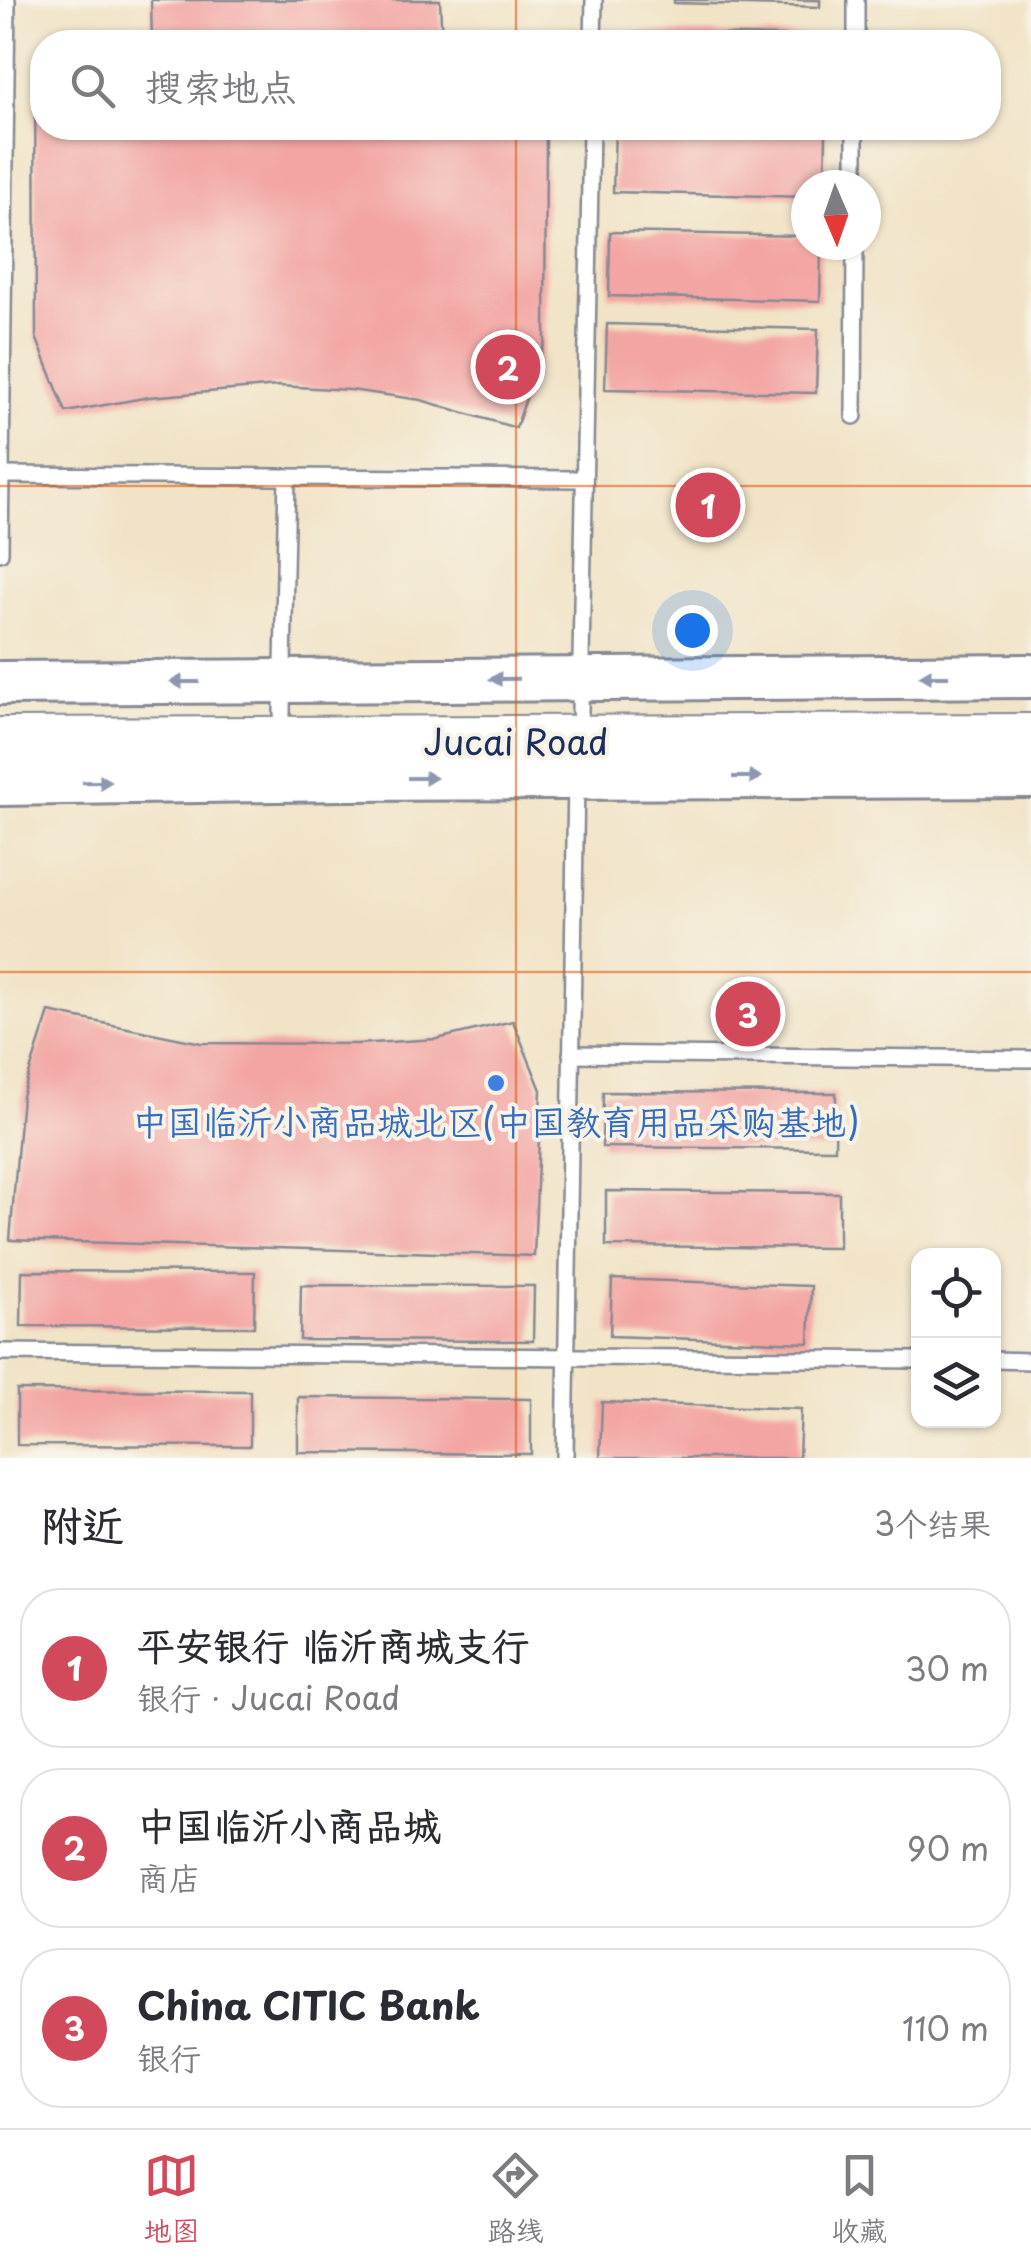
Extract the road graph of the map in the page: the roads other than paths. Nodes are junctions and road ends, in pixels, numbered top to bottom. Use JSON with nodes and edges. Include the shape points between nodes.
{"nodes":[{"id":1,"x":7,"y":0,"type":"edge"},
{"id":2,"x":594,"y":0,"type":"edge"},
{"id":3,"x":856,"y":0,"type":"edge"},
{"id":4,"x":593,"y":30,"type":"edge"},
{"id":5,"x":856,"y":30,"type":"edge"},
{"id":6,"x":591,"y":140,"type":"edge"},
{"id":7,"x":855,"y":140,"type":"edge"},
{"id":8,"x":855,"y":170,"type":"edge"},
{"id":9,"x":855,"y":260,"type":"edge"},
{"id":10,"x":854,"y":416,"type":"dead end"},
{"id":11,"x":1,"y":474,"type":"edge"},
{"id":12,"x":287,"y":477,"type":"junction"},
{"id":13,"x":584,"y":479,"type":"junction"},
{"id":14,"x":0,"y":553,"type":"edge"},
{"id":15,"x":1031,"y":676,"type":"edge"},
{"id":16,"x":0,"y":683,"type":"edge"},
{"id":17,"x":282,"y":698,"type":"junction"},
{"id":18,"x":1031,"y":711,"type":"edge"},
{"id":19,"x":0,"y":715,"type":"edge"},
{"id":20,"x":578,"y":727,"type":"junction"},
{"id":21,"x":1031,"y":738,"type":"edge"},
{"id":22,"x":0,"y":742,"type":"edge"},
{"id":23,"x":1031,"y":776,"type":"edge"},
{"id":24,"x":0,"y":784,"type":"edge"},
{"id":25,"x":571,"y":1054,"type":"junction"},
{"id":26,"x":1031,"y":1059,"type":"edge"},
{"id":27,"x":0,"y":1352,"type":"edge"},
{"id":28,"x":567,"y":1357,"type":"junction"},
{"id":29,"x":911,"y":1360,"type":"edge"},
{"id":30,"x":1001,"y":1360,"type":"edge"},
{"id":31,"x":1031,"y":1361,"type":"edge"},
{"id":32,"x":565,"y":1458,"type":"edge"}],
"edges":[{"from":1,"to":11,"type":"lane"},
{"from":2,"to":4,"type":"lane"},
{"from":3,"to":5,"type":"lane"},
{"from":6,"to":13,"type":"lane"},
{"from":7,"to":8,"type":"lane"},
{"from":9,"to":10,"type":"lane"},
{"from":11,"to":12,"type":"lane"},
{"from":11,"to":14,"type":"lane"},
{"from":12,"to":13,"type":"lane"},
{"from":12,"to":17,"type":"lane"},
{"from":13,"to":20,"type":"lane"},
{"from":15,"to":20,"type":"street","one_way":true},
{"from":17,"to":16,"type":"street","one_way":true},
{"from":17,"to":19,"type":"main road","name":"Jucai Road"},
{"from":20,"to":17,"type":"main road","name":"Jucai Road","one_way":true},
{"from":18,"to":20,"type":"main road","name":"Jucai Road"},
{"from":20,"to":21,"type":"main road","name":"Jucai Road"},
{"from":20,"to":22,"type":"main road","name":"Jucai Road"},
{"from":20,"to":23,"type":"street","one_way":true},
{"from":24,"to":20,"type":"street","one_way":true},
{"from":20,"to":25,"type":"lane"},
{"from":25,"to":26,"type":"lane"},
{"from":25,"to":28,"type":"lane"},
{"from":27,"to":28,"type":"lane"},
{"from":28,"to":29,"type":"lane"},
{"from":28,"to":32,"type":"lane"},
{"from":30,"to":31,"type":"lane"}]}
